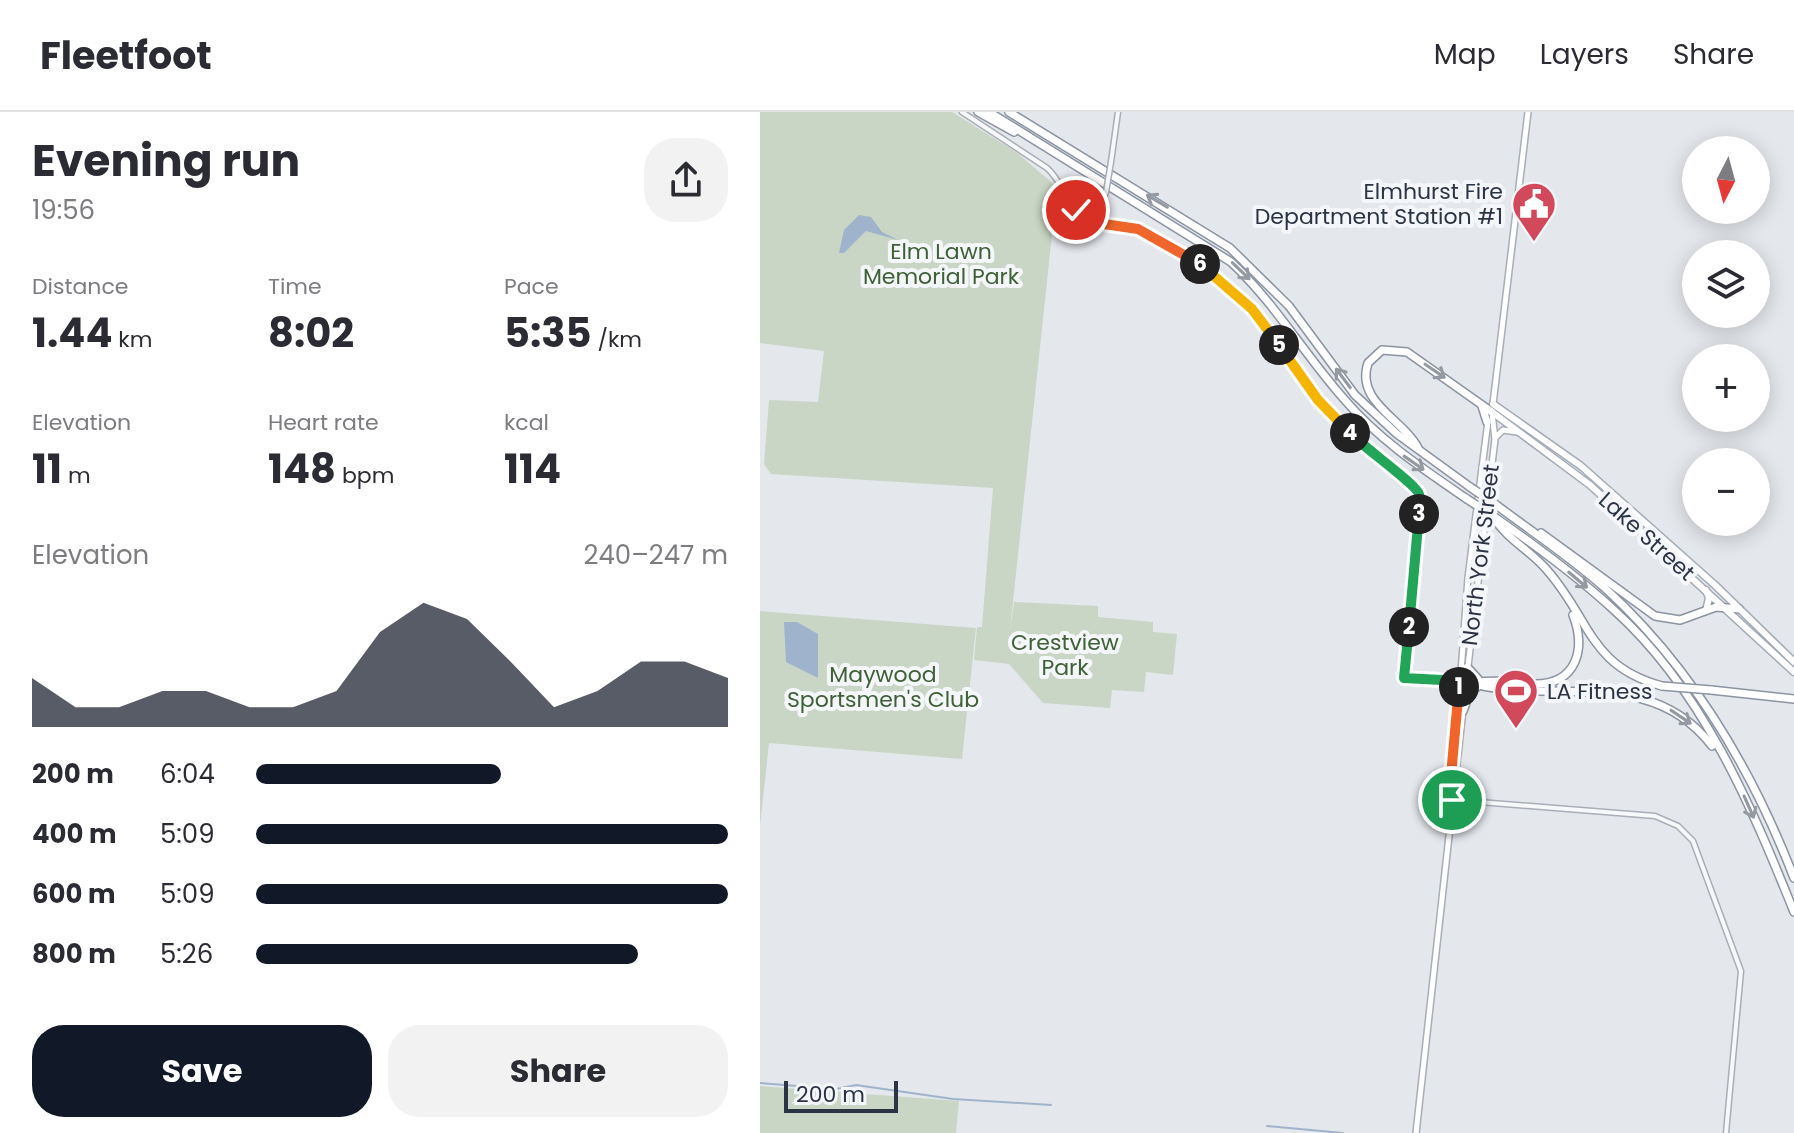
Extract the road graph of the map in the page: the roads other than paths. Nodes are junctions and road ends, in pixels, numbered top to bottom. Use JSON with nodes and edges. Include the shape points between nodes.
{"nodes":[{"id":1,"x":962,"y":112,"type":"edge"},
{"id":2,"x":978,"y":112,"type":"edge"},
{"id":3,"x":989,"y":112,"type":"edge"},
{"id":4,"x":1012,"y":112,"type":"edge"},
{"id":5,"x":1118,"y":112,"type":"edge"},
{"id":6,"x":1528,"y":112,"type":"edge"},
{"id":7,"x":1096,"y":176,"type":"junction"},
{"id":8,"x":1096,"y":222,"type":"junction"},
{"id":9,"x":1481,"y":404,"type":"junction"},
{"id":10,"x":1492,"y":408,"type":"junction"},
{"id":11,"x":1487,"y":422,"type":"junction"},
{"id":12,"x":1524,"y":434,"type":"junction"},
{"id":13,"x":1495,"y":439,"type":"junction"},
{"id":14,"x":1421,"y":453,"type":"junction"},
{"id":15,"x":1495,"y":504,"type":"junction"},
{"id":16,"x":1493,"y":516,"type":"junction"},
{"id":17,"x":1704,"y":587,"type":"junction"},
{"id":18,"x":1566,"y":597,"type":"junction"},
{"id":19,"x":1724,"y":606,"type":"junction"},
{"id":20,"x":1739,"y":609,"type":"junction"},
{"id":21,"x":1706,"y":611,"type":"junction"},
{"id":22,"x":1794,"y":662,"type":"edge"},
{"id":23,"x":1467,"y":667,"type":"joint"},
{"id":24,"x":1794,"y":672,"type":"edge"},
{"id":25,"x":1471,"y":682,"type":"junction"},
{"id":26,"x":1794,"y":699,"type":"edge"},
{"id":27,"x":1463,"y":711,"type":"junction"},
{"id":28,"x":1735,"y":776,"type":"junction"},
{"id":29,"x":1452,"y":797,"type":"junction"},
{"id":30,"x":1794,"y":878,"type":"edge"},
{"id":31,"x":1794,"y":912,"type":"edge"},
{"id":32,"x":1416,"y":1133,"type":"edge"},
{"id":33,"x":1726,"y":1133,"type":"edge"}],
"edges":[{"from":1,"to":8,"type":"street","via":[[1047,168],[1071,204]]},
{"from":2,"to":7,"type":"highway"},
{"from":3,"to":7,"type":"highway"},
{"from":14,"to":4,"type":"highway","one_way":true,"via":[[1355,395],[1289,306],[1241,257],[1198,225]]},
{"from":5,"to":8,"type":"street","bridge":true},
{"from":6,"to":10,"type":"main road","name":"North York Street"},
{"from":7,"to":16,"type":"highway","one_way":true,"bridge":true,"via":[[1231,262],[1264,295],[1362,419],[1408,459]]},
{"from":8,"to":25,"type":"street","via":[[1148,233],[1207,269],[1268,329],[1318,400],[1369,453],[1419,492],[1404,678]]},
{"from":9,"to":10,"type":"highway"},
{"from":9,"to":11,"type":"highway"},
{"from":14,"to":9,"type":"highway","one_way":true,"via":[[1369,391],[1365,373],[1374,355],[1389,348],[1407,352]]},
{"from":10,"to":11,"type":"main road","name":"North York Street"},
{"from":10,"to":12,"type":"main road","name":"Lake Street"},
{"from":10,"to":13,"type":"main road","name":"North York Street"},
{"from":10,"to":20,"type":"main road","name":"Lake Street","via":[[1581,466]]},
{"from":11,"to":25,"type":"main road","name":"North York Street"},
{"from":12,"to":13,"type":"main road","via":[[1503,430]]},
{"from":12,"to":17,"type":"main road","name":"Lake Street"},
{"from":13,"to":23,"type":"main road","name":"North York Street"},
{"from":14,"to":15,"type":"highway","bridge":true},
{"from":15,"to":21,"type":"highway","via":[[1655,616],[1680,620]]},
{"from":15,"to":30,"type":"highway","via":[[1605,588],[1686,678],[1750,778]]},
{"from":16,"to":18,"type":"highway","via":[[1539,561]]},
{"from":16,"to":28,"type":"highway","one_way":true,"via":[[1616,611],[1691,702]]},
{"from":17,"to":19,"type":"main road","name":"Lake Street"},
{"from":17,"to":21,"type":"main road","via":[[1709,598]]},
{"from":18,"to":25,"type":"highway","via":[[1581,639],[1578,659],[1565,676],[1548,684]]},
{"from":18,"to":26,"type":"highway","bridge":true,"via":[[1610,661],[1634,678],[1662,686]]},
{"from":19,"to":20,"type":"highway"},
{"from":19,"to":21,"type":"highway"},
{"from":19,"to":24,"type":"main road","name":"Lake Street"},
{"from":20,"to":22,"type":"main road","name":"Lake Street"},
{"from":23,"to":25,"type":"highway"},
{"from":25,"to":27,"type":"main road","name":"North York Street"},
{"from":25,"to":27,"type":"highway"},
{"from":25,"to":28,"type":"highway","one_way":true,"via":[[1652,701],[1685,718]]},
{"from":25,"to":29,"type":"main road","name":"North York Street"},
{"from":27,"to":29,"type":"main road","name":"North York Street"},
{"from":28,"to":31,"type":"highway","one_way":true},
{"from":29,"to":32,"type":"main road","name":"North York Street"},
{"from":29,"to":33,"type":"street","via":[[1655,816],[1678,826],[1693,841],[1741,971]]}]}
